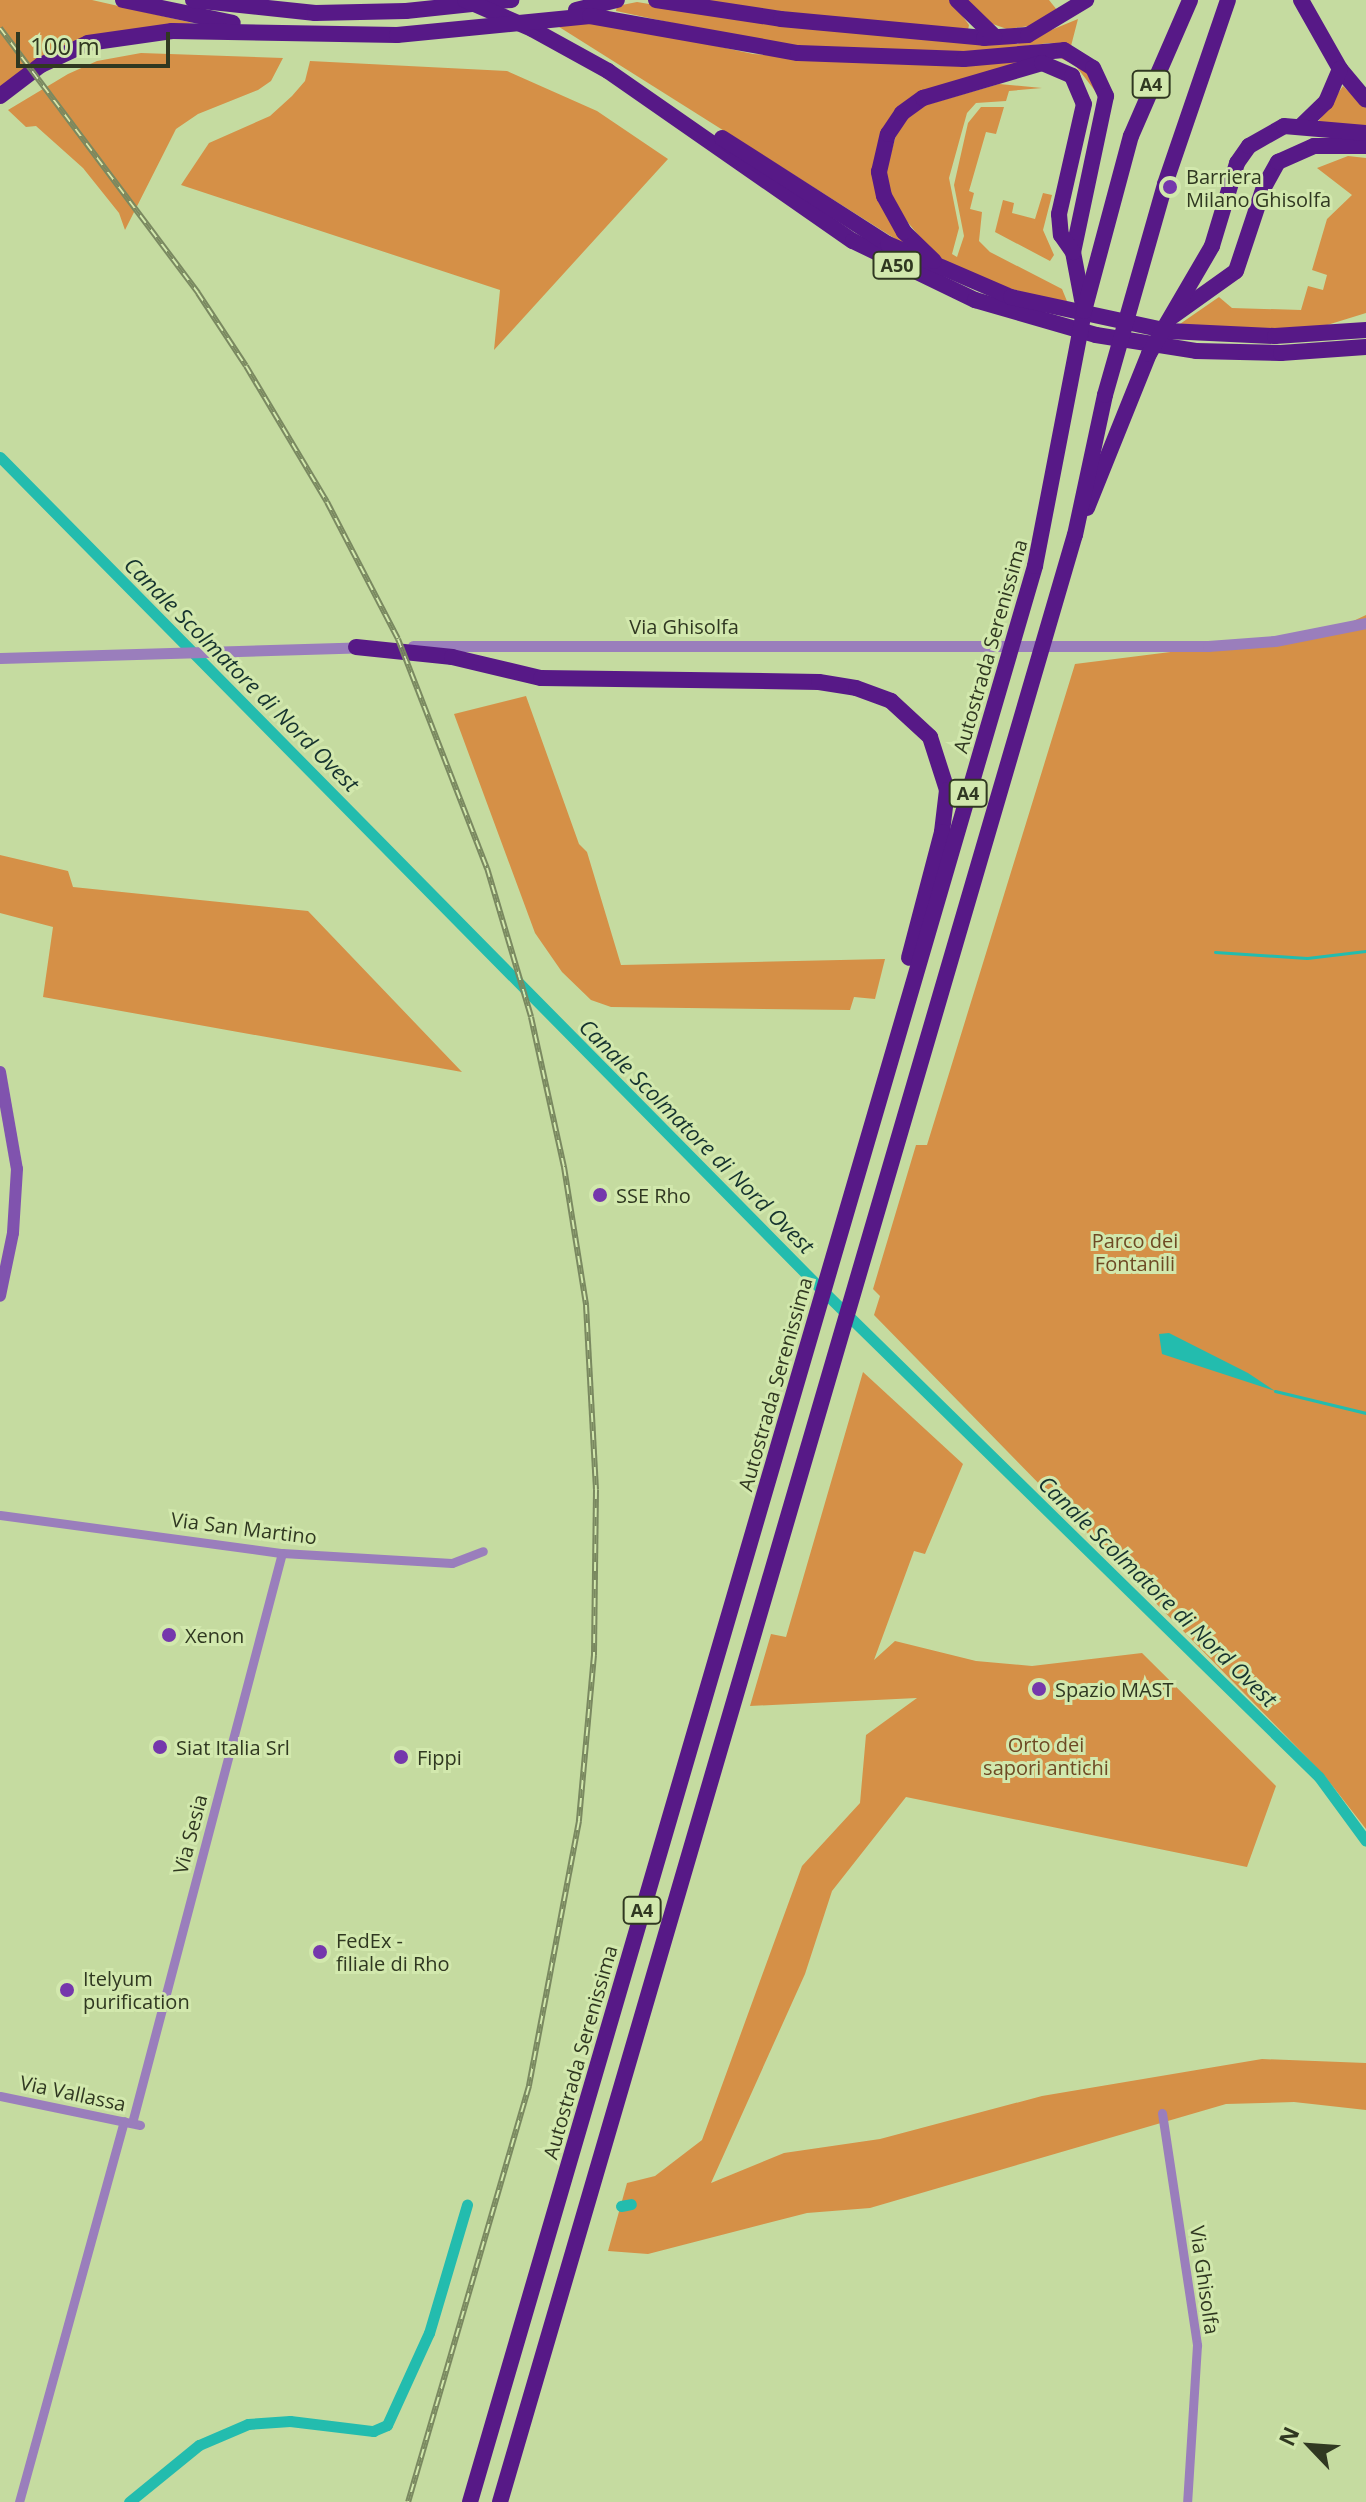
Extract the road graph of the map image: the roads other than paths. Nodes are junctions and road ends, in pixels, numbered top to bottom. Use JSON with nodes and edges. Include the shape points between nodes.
{"nodes":[{"id":1,"x":123,"y":0,"type":"edge"},
{"id":2,"x":193,"y":0,"type":"edge"},
{"id":3,"x":465,"y":0,"type":"edge"},
{"id":4,"x":511,"y":0,"type":"edge"},
{"id":5,"x":617,"y":0,"type":"edge"},
{"id":6,"x":657,"y":0,"type":"edge"},
{"id":7,"x":957,"y":0,"type":"edge"},
{"id":8,"x":1086,"y":0,"type":"edge"},
{"id":9,"x":1190,"y":0,"type":"edge"},
{"id":10,"x":1228,"y":0,"type":"edge"},
{"id":11,"x":1301,"y":0,"type":"edge"},
{"id":12,"x":532,"y":21,"type":"junction"},
{"id":13,"x":305,"y":35,"type":"junction"},
{"id":14,"x":994,"y":36,"type":"junction"},
{"id":15,"x":1340,"y":69,"type":"junction"},
{"id":16,"x":0,"y":96,"type":"edge"},
{"id":17,"x":1366,"y":100,"type":"edge"},
{"id":18,"x":672,"y":112,"type":"junction"},
{"id":19,"x":1302,"y":125,"type":"junction"},
{"id":20,"x":1366,"y":133,"type":"edge"},
{"id":21,"x":1362,"y":148,"type":"edge"},
{"id":22,"x":1073,"y":252,"type":"junction"},
{"id":23,"x":956,"y":276,"type":"junction"},
{"id":24,"x":1084,"y":311,"type":"junction"},
{"id":25,"x":1038,"y":313,"type":"junction"},
{"id":26,"x":1165,"y":321,"type":"junction"},
{"id":27,"x":1366,"y":322,"type":"edge"},
{"id":28,"x":1366,"y":330,"type":"edge"},
{"id":29,"x":1346,"y":334,"type":"junction"},
{"id":30,"x":1197,"y":342,"type":"junction"},
{"id":31,"x":1366,"y":347,"type":"edge"},
{"id":32,"x":1075,"y":535,"type":"junction"},
{"id":33,"x":1366,"y":623,"type":"edge"},
{"id":34,"x":356,"y":647,"type":"junction"},
{"id":35,"x":0,"y":658,"type":"edge"},
{"id":36,"x":889,"y":1062,"type":"junction"},
{"id":37,"x":0,"y":1072,"type":"edge"},
{"id":38,"x":0,"y":1296,"type":"edge"},
{"id":39,"x":0,"y":1515,"type":"edge"},
{"id":40,"x":483,"y":1551,"type":"dead end"},
{"id":41,"x":282,"y":1553,"type":"junction"},
{"id":42,"x":0,"y":2096,"type":"edge"},
{"id":43,"x":1162,"y":2113,"type":"dead end"},
{"id":44,"x":132,"y":2123,"type":"junction"},
{"id":45,"x":19,"y":2502,"type":"edge"},
{"id":46,"x":470,"y":2502,"type":"edge"},
{"id":47,"x":500,"y":2502,"type":"edge"},
{"id":48,"x":1187,"y":2502,"type":"edge"}],
"edges":[{"from":1,"to":13,"type":"highway"},
{"from":2,"to":4,"type":"highway","via":[[315,13],[406,11]]},
{"from":3,"to":18,"type":"highway","number":"A50","via":[[570,49]]},
{"from":5,"to":12,"type":"highway"},
{"from":6,"to":14,"type":"highway","via":[[781,19]]},
{"from":7,"to":14,"type":"highway"},
{"from":8,"to":14,"type":"highway","via":[[1028,35]]},
{"from":9,"to":24,"type":"highway","name":"Autostrada Serenissima","number":"A4","via":[[1131,136]]},
{"from":10,"to":32,"type":"highway","number":"A4","via":[[1198,76],[1119,343]]},
{"from":11,"to":15,"type":"highway"},
{"from":12,"to":13,"type":"highway","via":[[444,33]]},
{"from":12,"to":22,"type":"highway","via":[[603,17],[734,46],[798,53],[964,59],[1045,48],[1073,53],[1100,79],[1106,106]]},
{"from":13,"to":16,"type":"highway","via":[[196,30],[104,39],[41,65]]},
{"from":15,"to":17,"type":"highway"},
{"from":15,"to":19,"type":"highway","via":[[1326,102]]},
{"from":18,"to":23,"type":"highway","via":[[755,156],[853,224]]},
{"from":18,"to":25,"type":"highway","number":"A50","via":[[880,256],[951,290]]},
{"from":19,"to":20,"type":"highway"},
{"from":19,"to":26,"type":"highway","via":[[1275,129],[1249,146],[1237,163],[1212,246]]},
{"from":21,"to":26,"type":"highway","via":[[1301,149],[1278,162],[1264,187],[1236,271]]},
{"from":22,"to":23,"type":"highway","via":[[1061,235],[1059,214],[1084,121],[1082,95],[1077,82],[1060,67],[1024,66],[913,104],[883,146],[879,172],[889,210],[914,243]]},
{"from":22,"to":24,"type":"highway"},
{"from":23,"to":25,"type":"highway"},
{"from":24,"to":36,"type":"highway","name":"Autostrada Serenissima","number":"A4","via":[[1039,554]]},
{"from":25,"to":30,"type":"highway","number":"A50"},
{"from":26,"to":32,"type":"highway"},
{"from":27,"to":29,"type":"highway"},
{"from":28,"to":29,"type":"highway"},
{"from":29,"to":30,"type":"highway"},
{"from":30,"to":31,"type":"highway","number":"A50","via":[[1281,353]]},
{"from":32,"to":47,"type":"highway","number":"A4"},
{"from":33,"to":34,"type":"street","name":"Via Ghisolfa","via":[[1275,641],[1118,647]]},
{"from":34,"to":35,"type":"street","name":"Via Ghisolfa"},
{"from":34,"to":36,"type":"highway","via":[[452,657],[541,678],[840,685],[873,693],[904,709],[919,722],[939,756],[946,810]]},
{"from":36,"to":46,"type":"highway","name":"Autostrada Serenissima","number":"A4"},
{"from":37,"to":38,"type":"main road","via":[[17,1169],[13,1233]]},
{"from":39,"to":41,"type":"street","name":"Via San Martino"},
{"from":40,"to":41,"type":"street","name":"Via San Martino","via":[[452,1563]]},
{"from":41,"to":44,"type":"street","name":"Via Sesia"},
{"from":42,"to":44,"type":"street","name":"Via Vallassa"},
{"from":43,"to":48,"type":"street","name":"Via Ghisolfa","via":[[1197,2345]]},
{"from":44,"to":45,"type":"street","name":"Via Sesia"}]}
